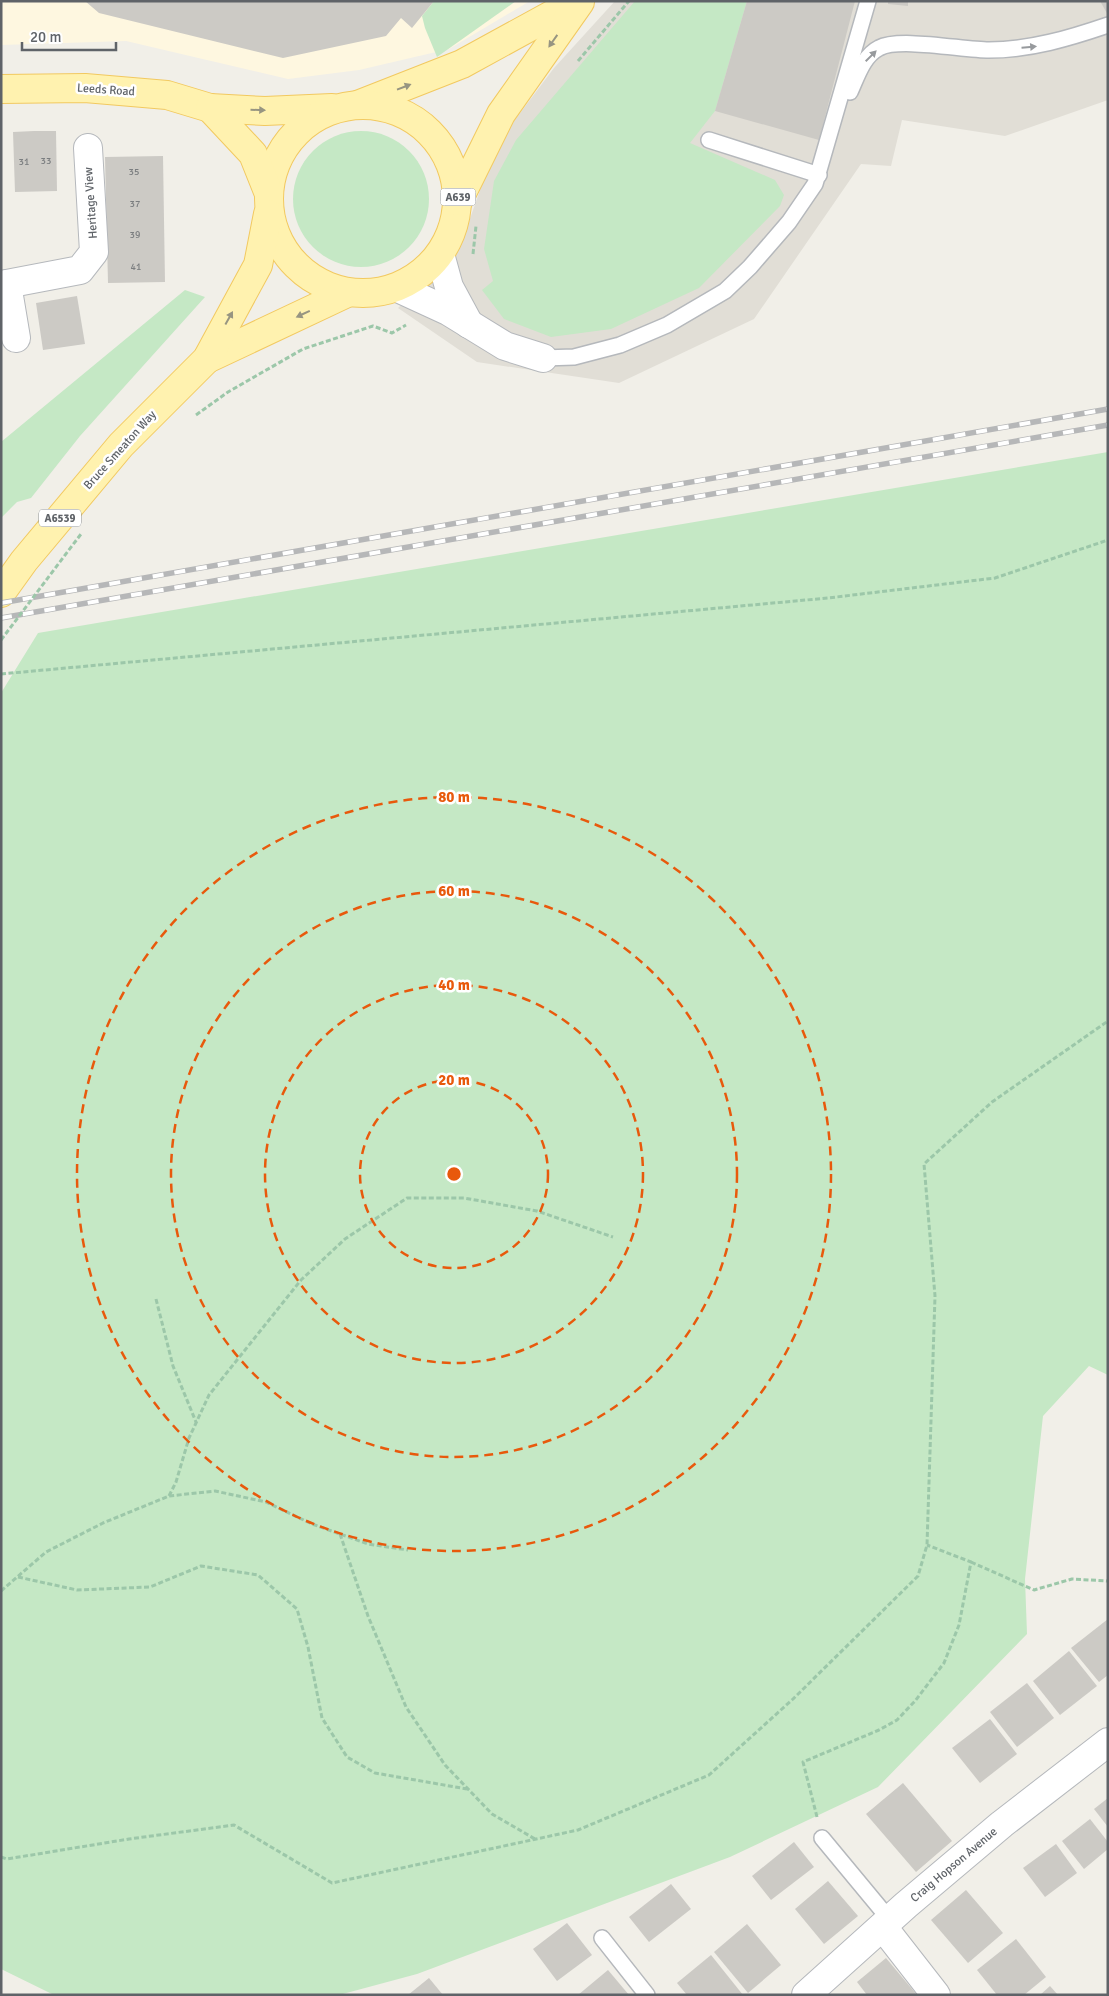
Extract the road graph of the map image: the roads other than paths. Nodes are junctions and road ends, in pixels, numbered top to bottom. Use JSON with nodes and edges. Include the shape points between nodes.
{"nodes":[{"id":1,"x":577,"y":1,"type":"edge"},
{"id":2,"x":581,"y":1,"type":"edge"},
{"id":3,"x":868,"y":1,"type":"edge"},
{"id":4,"x":1108,"y":25,"type":"edge"},
{"id":5,"x":1,"y":88,"type":"edge"},
{"id":6,"x":349,"y":106,"type":"junction"},
{"id":7,"x":210,"y":108,"type":"junction"},
{"id":8,"x":709,"y":140,"type":"dead end"},
{"id":9,"x":827,"y":146,"type":"junction"},
{"id":10,"x":88,"y":148,"type":"dead end"},
{"id":11,"x":819,"y":175,"type":"junction"},
{"id":12,"x":458,"y":200,"type":"junction"},
{"id":13,"x":269,"y":202,"type":"junction"},
{"id":14,"x":440,"y":254,"type":"junction"},
{"id":15,"x":4,"y":285,"type":"edge"},
{"id":16,"x":398,"y":288,"type":"junction"},
{"id":17,"x":348,"y":293,"type":"junction"},
{"id":18,"x":470,"y":325,"type":"junction"},
{"id":19,"x":16,"y":338,"type":"dead end"},
{"id":20,"x":542,"y":358,"type":"joint"},
{"id":21,"x":207,"y":359,"type":"junction"},
{"id":22,"x":1,"y":593,"type":"edge"},
{"id":23,"x":1108,"y":1742,"type":"edge"},
{"id":24,"x":822,"y":1838,"type":"road end"},
{"id":25,"x":886,"y":1924,"type":"junction"},
{"id":26,"x":602,"y":1938,"type":"dead end"},
{"id":27,"x":647,"y":1995,"type":"edge"},
{"id":28,"x":806,"y":1995,"type":"edge"},
{"id":29,"x":936,"y":1995,"type":"edge"}],
"edges":[{"from":6,"to":1,"type":"main road","number":"A639","one_way":true,"via":[[462,64]]},
{"from":2,"to":12,"type":"main road","number":"A639","one_way":true,"via":[[501,114]]},
{"from":3,"to":9,"type":"lane"},
{"from":9,"to":4,"type":"lane","one_way":true,"via":[[862,64],[879,48],[893,44],[990,50],[1039,46]]},
{"from":5,"to":7,"type":"main road","name":"Leeds Road","number":"A639","via":[[85,88],[167,95]]},
{"from":7,"to":6,"type":"main road","name":"Leeds Road","number":"A639","one_way":true,"via":[[264,111]]},
{"from":6,"to":12,"type":"main road","name":"Leeds Road","number":"A639","via":[[381,106],[414,119],[443,148],[454,172]]},
{"from":6,"to":13,"type":"main road","name":"Leeds Road","number":"A639","via":[[308,122],[289,141],[276,164]]},
{"from":7,"to":13,"type":"main road","name":"Leeds Road","number":"A639","via":[[253,154]]},
{"from":8,"to":11,"type":"lane"},
{"from":9,"to":11,"type":"lane"},
{"from":10,"to":15,"type":"street","name":"Heritage View","via":[[94,252],[80,270]]},
{"from":11,"to":20,"type":"lane","via":[[789,222],[750,268],[725,291],[667,325],[620,345],[574,357]]},
{"from":12,"to":14,"type":"main road","name":"Leeds Road","number":"A639","via":[[455,222]]},
{"from":13,"to":17,"type":"main road","name":"Leeds Road","number":"A639","via":[[277,240],[292,262],[319,283]]},
{"from":21,"to":13,"type":"main road","name":"Bruce Smeaton Way","number":"A6539","one_way":true,"via":[[258,265]]},
{"from":14,"to":16,"type":"main road","name":"Leeds Road","number":"A639","via":[[425,271]]},
{"from":14,"to":18,"type":"street","via":[[449,288]]},
{"from":15,"to":19,"type":"street","name":"Heritage View"},
{"from":16,"to":17,"type":"main road","name":"Leeds Road","number":"A639","via":[[370,294]]},
{"from":16,"to":18,"type":"street"},
{"from":17,"to":21,"type":"main road","name":"Bruce Smeaton Way","number":"A6539","one_way":true},
{"from":18,"to":20,"type":"street","via":[[505,346]]},
{"from":21,"to":22,"type":"main road","name":"Bruce Smeaton Way","number":"A6539","via":[[121,445]]},
{"from":23,"to":25,"type":"street","name":"Craig Hopson Avenue","via":[[1002,1824]]},
{"from":24,"to":25,"type":"lane"},
{"from":25,"to":28,"type":"street","name":"Craig Hopson Avenue"},
{"from":25,"to":29,"type":"street"},
{"from":26,"to":27,"type":"lane"}]}
